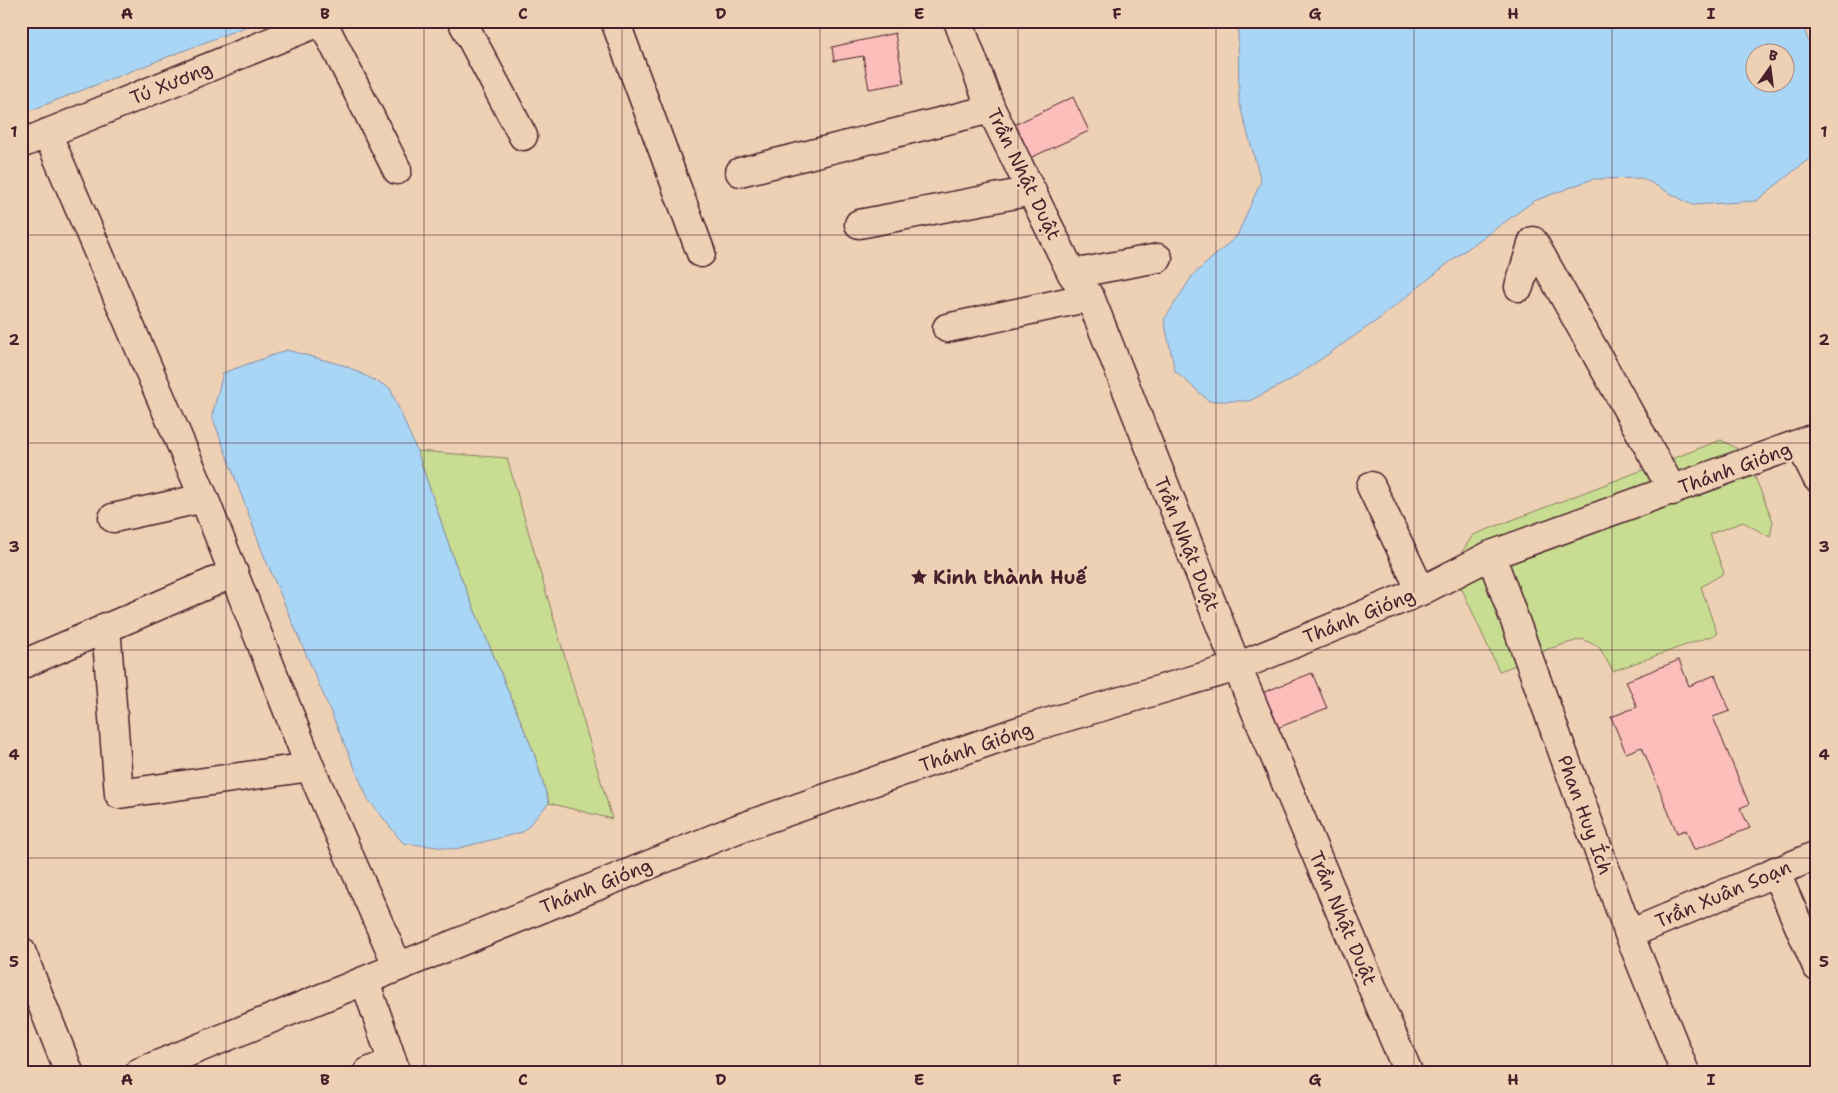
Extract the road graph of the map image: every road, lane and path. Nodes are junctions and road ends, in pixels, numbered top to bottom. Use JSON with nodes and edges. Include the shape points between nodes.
{"nodes":[{"id":1,"x":322,"y":21,"type":"edge"},
{"id":2,"x":462,"y":21,"type":"edge"},
{"id":3,"x":616,"y":21,"type":"edge"},
{"id":4,"x":958,"y":21,"type":"edge"},
{"id":5,"x":991,"y":109,"type":"junction"},
{"id":6,"x":47,"y":134,"type":"junction"},
{"id":7,"x":522,"y":136,"type":"dead end"},
{"id":8,"x":21,"y":144,"type":"edge"},
{"id":9,"x":397,"y":170,"type":"dead end"},
{"id":10,"x":740,"y":172,"type":"dead end"},
{"id":11,"x":1032,"y":190,"type":"junction"},
{"id":12,"x":859,"y":224,"type":"dead end"},
{"id":13,"x":701,"y":253,"type":"dead end"},
{"id":14,"x":1158,"y":258,"type":"dead end"},
{"id":15,"x":1072,"y":274,"type":"junction"},
{"id":16,"x":1519,"y":286,"type":"dead end"},
{"id":17,"x":1090,"y":297,"type":"junction"},
{"id":18,"x":947,"y":328,"type":"dead end"},
{"id":19,"x":1808,"y":440,"type":"edge"},
{"id":20,"x":1817,"y":478,"type":"edge"},
{"id":21,"x":1371,"y":486,"type":"dead end"},
{"id":22,"x":1673,"y":491,"type":"junction"},
{"id":23,"x":204,"y":498,"type":"junction"},
{"id":24,"x":113,"y":518,"type":"dead end"},
{"id":25,"x":1491,"y":555,"type":"junction"},
{"id":26,"x":234,"y":573,"type":"junction"},
{"id":27,"x":1421,"y":591,"type":"junction"},
{"id":28,"x":106,"y":627,"type":"junction"},
{"id":29,"x":21,"y":665,"type":"edge"},
{"id":30,"x":1237,"y":666,"type":"junction"},
{"id":31,"x":310,"y":767,"type":"junction"},
{"id":32,"x":1817,"y":855,"type":"edge"},
{"id":33,"x":1776,"y":872,"type":"junction"},
{"id":34,"x":1629,"y":934,"type":"junction"},
{"id":35,"x":21,"y":951,"type":"edge"},
{"id":36,"x":398,"y":967,"type":"junction"},
{"id":37,"x":1817,"y":967,"type":"edge"},
{"id":38,"x":365,"y":981,"type":"junction"},
{"id":39,"x":385,"y":1069,"type":"edge"},
{"id":40,"x":69,"y":1072,"type":"edge"},
{"id":41,"x":140,"y":1072,"type":"edge"},
{"id":42,"x":1408,"y":1072,"type":"edge"},
{"id":43,"x":1685,"y":1072,"type":"edge"}],
"edges":[{"from":1,"to":6,"type":"street","name":"Tú Xương"},
{"from":1,"to":9,"type":"street"},
{"from":2,"to":7,"type":"street"},
{"from":3,"to":13,"type":"street"},
{"from":4,"to":5,"type":"street","name":"Trần Nhật Duật"},
{"from":5,"to":10,"type":"street"},
{"from":5,"to":11,"type":"street","name":"Trần Nhật Duật"},
{"from":6,"to":8,"type":"street","name":"Tú Xương"},
{"from":6,"to":23,"type":"street"},
{"from":11,"to":12,"type":"street"},
{"from":11,"to":15,"type":"street","name":"Trần Nhật Duật"},
{"from":14,"to":15,"type":"street"},
{"from":15,"to":17,"type":"street","name":"Trần Nhật Duật"},
{"from":16,"to":22,"type":"street","via":[[1533,240]]},
{"from":17,"to":18,"type":"street"},
{"from":17,"to":30,"type":"street","name":"Trần Nhật Duật"},
{"from":19,"to":20,"type":"street"},
{"from":19,"to":22,"type":"street","name":"Thánh Gióng"},
{"from":21,"to":27,"type":"street"},
{"from":22,"to":25,"type":"street","name":"Thánh Gióng"},
{"from":23,"to":24,"type":"street"},
{"from":23,"to":26,"type":"street"},
{"from":25,"to":27,"type":"street","name":"Thánh Gióng"},
{"from":25,"to":34,"type":"street","name":"Phan Huy Ích"},
{"from":26,"to":28,"type":"street"},
{"from":26,"to":31,"type":"street"},
{"from":27,"to":30,"type":"street","name":"Thánh Gióng"},
{"from":28,"to":29,"type":"street"},
{"from":28,"to":31,"type":"street","via":[[119,794]]},
{"from":30,"to":36,"type":"street","name":"Thánh Gióng","via":[[1019,731],[737,829]]},
{"from":30,"to":42,"type":"street","name":"Trần Nhật Duật"},
{"from":31,"to":36,"type":"street"},
{"from":32,"to":33,"type":"street","name":"Trần Xuân Soạn"},
{"from":33,"to":34,"type":"street","name":"Trần Xuân Soạn"},
{"from":33,"to":37,"type":"street"},
{"from":34,"to":43,"type":"street","name":"Phan Huy Ích"},
{"from":35,"to":40,"type":"street"},
{"from":36,"to":38,"type":"street","name":"Thánh Gióng"},
{"from":38,"to":39,"type":"street"},
{"from":38,"to":41,"type":"street","name":"Thánh Gióng"}]}
